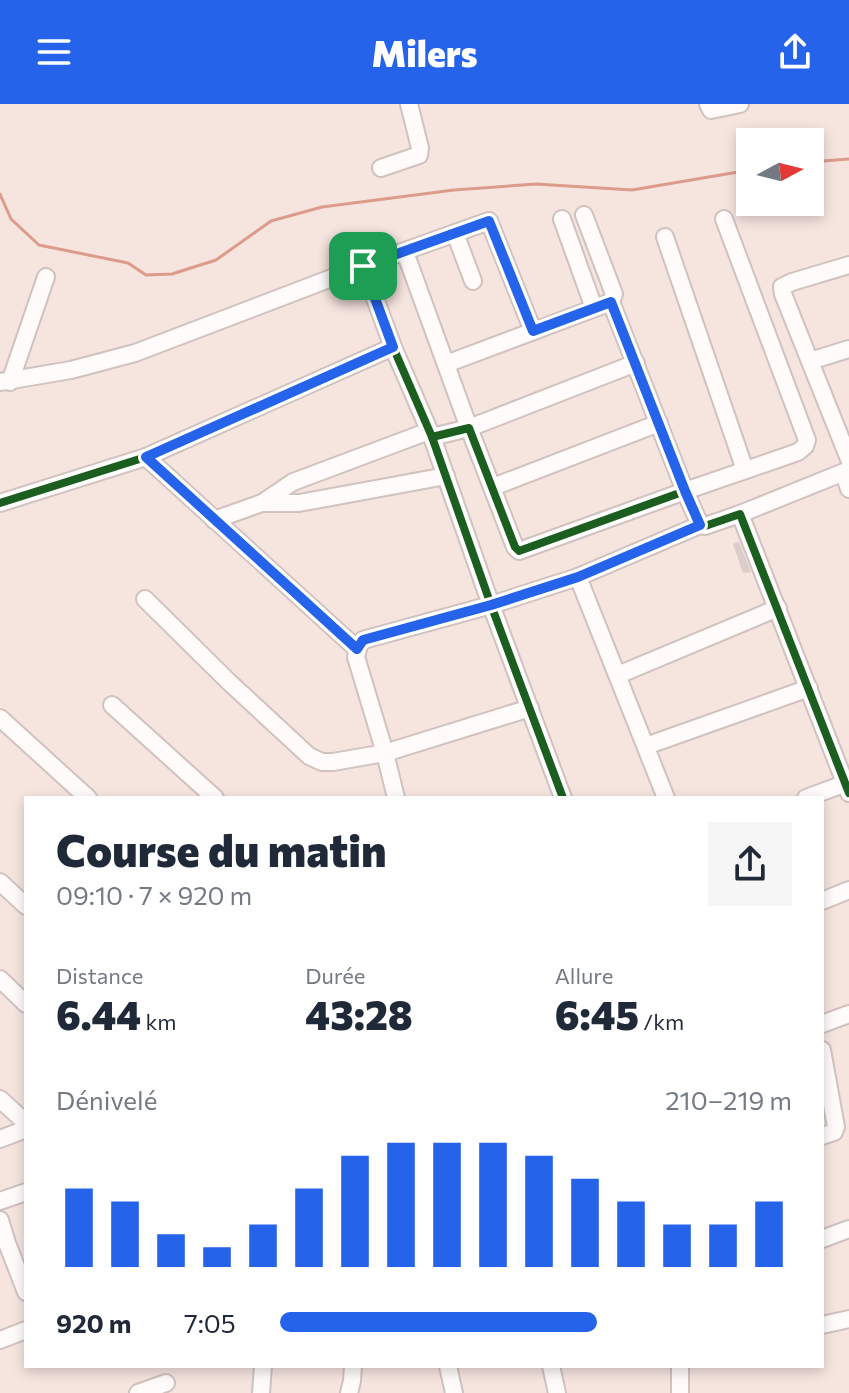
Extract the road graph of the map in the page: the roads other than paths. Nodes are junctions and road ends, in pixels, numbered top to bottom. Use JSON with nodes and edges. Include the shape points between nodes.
{"nodes":[{"id":1,"x":409,"y":104,"type":"edge"},
{"id":2,"x":708,"y":104,"type":"edge"},
{"id":3,"x":740,"y":104,"type":"edge"},
{"id":4,"x":381,"y":168,"type":"dead end"},
{"id":5,"x":584,"y":215,"type":"dead end"},
{"id":6,"x":562,"y":219,"type":"dead end"},
{"id":7,"x":724,"y":219,"type":"dead end"},
{"id":8,"x":455,"y":233,"type":"junction"},
{"id":9,"x":665,"y":237,"type":"dead end"},
{"id":10,"x":405,"y":252,"type":"junction"},
{"id":11,"x":849,"y":265,"type":"edge"},
{"id":12,"x":363,"y":266,"type":"junction"},
{"id":13,"x":46,"y":277,"type":"dead end"},
{"id":14,"x":473,"y":281,"type":"dead end"},
{"id":15,"x":611,"y":302,"type":"junction"},
{"id":16,"x":594,"y":308,"type":"junction"},
{"id":17,"x":533,"y":331,"type":"junction"},
{"id":18,"x":393,"y":347,"type":"junction"},
{"id":19,"x":849,"y":349,"type":"edge"},
{"id":20,"x":810,"y":361,"type":"junction"},
{"id":21,"x":636,"y":363,"type":"junction"},
{"id":22,"x":446,"y":364,"type":"junction"},
{"id":23,"x":5,"y":382,"type":"edge"},
{"id":24,"x":659,"y":423,"type":"junction"},
{"id":25,"x":843,"y":426,"type":"edge"},
{"id":26,"x":469,"y":428,"type":"junction"},
{"id":27,"x":431,"y":434,"type":"junction"},
{"id":28,"x":146,"y":457,"type":"junction"},
{"id":29,"x":745,"y":470,"type":"junction"},
{"id":30,"x":848,"y":472,"type":"edge"},
{"id":31,"x":446,"y":476,"type":"junction"},
{"id":32,"x":493,"y":487,"type":"junction"},
{"id":33,"x":685,"y":491,"type":"junction"},
{"id":34,"x":0,"y":503,"type":"edge"},
{"id":35,"x":262,"y":503,"type":"junction"},
{"id":36,"x":740,"y":514,"type":"junction"},
{"id":37,"x":214,"y":520,"type":"junction"},
{"id":38,"x":700,"y":525,"type":"junction"},
{"id":39,"x":578,"y":577,"type":"junction"},
{"id":40,"x":145,"y":599,"type":"dead end"},
{"id":41,"x":491,"y":605,"type":"junction"},
{"id":42,"x":778,"y":608,"type":"junction"},
{"id":43,"x":357,"y":649,"type":"junction"},
{"id":44,"x":618,"y":675,"type":"junction"},
{"id":45,"x":809,"y":688,"type":"junction"},
{"id":46,"x":112,"y":705,"type":"dead end"},
{"id":47,"x":530,"y":708,"type":"junction"},
{"id":48,"x":0,"y":718,"type":"edge"},
{"id":49,"x":646,"y":746,"type":"junction"},
{"id":50,"x":385,"y":753,"type":"junction"},
{"id":51,"x":848,"y":786,"type":"edge"},
{"id":52,"x":86,"y":796,"type":"edge"},
{"id":53,"x":213,"y":796,"type":"edge"},
{"id":54,"x":396,"y":796,"type":"edge"},
{"id":55,"x":562,"y":796,"type":"edge"},
{"id":56,"x":665,"y":796,"type":"edge"},
{"id":57,"x":813,"y":796,"type":"edge"},
{"id":58,"x":0,"y":882,"type":"edge"},
{"id":59,"x":849,"y":890,"type":"edge"},
{"id":60,"x":824,"y":900,"type":"edge"},
{"id":61,"x":24,"y":904,"type":"edge"},
{"id":62,"x":0,"y":979,"type":"edge"},
{"id":63,"x":24,"y":1002,"type":"edge"},
{"id":64,"x":849,"y":1014,"type":"edge"},
{"id":65,"x":824,"y":1023,"type":"edge"},
{"id":66,"x":824,"y":1061,"type":"edge"},
{"id":67,"x":0,"y":1099,"type":"edge"},
{"id":68,"x":24,"y":1121,"type":"edge"},
{"id":69,"x":24,"y":1130,"type":"edge"},
{"id":70,"x":824,"y":1135,"type":"edge"},
{"id":71,"x":0,"y":1139,"type":"edge"},
{"id":72,"x":24,"y":1193,"type":"edge"},
{"id":73,"x":0,"y":1201,"type":"edge"},
{"id":74,"x":0,"y":1220,"type":"edge"},
{"id":75,"x":849,"y":1229,"type":"edge"},
{"id":76,"x":824,"y":1238,"type":"edge"},
{"id":77,"x":24,"y":1287,"type":"edge"},
{"id":78,"x":849,"y":1319,"type":"edge"},
{"id":79,"x":824,"y":1325,"type":"edge"},
{"id":80,"x":24,"y":1331,"type":"edge"},
{"id":81,"x":0,"y":1340,"type":"edge"},
{"id":82,"x":263,"y":1368,"type":"edge"},
{"id":83,"x":353,"y":1368,"type":"edge"},
{"id":84,"x":448,"y":1368,"type":"edge"},
{"id":85,"x":551,"y":1368,"type":"edge"},
{"id":86,"x":680,"y":1368,"type":"edge"},
{"id":87,"x":166,"y":1381,"type":"edge"},
{"id":88,"x":138,"y":1393,"type":"edge"},
{"id":89,"x":261,"y":1393,"type":"edge"},
{"id":90,"x":349,"y":1393,"type":"edge"},
{"id":91,"x":454,"y":1393,"type":"edge"},
{"id":92,"x":557,"y":1393,"type":"edge"},
{"id":93,"x":680,"y":1393,"type":"edge"}],
"edges":[{"from":1,"to":4,"type":"street","via":[[419,155]]},
{"from":2,"to":3,"type":"street","via":[[711,110]]},
{"from":5,"to":15,"type":"street","via":[[614,294]]},
{"from":6,"to":16,"type":"street"},
{"from":7,"to":29,"type":"street","via":[[807,440],[798,452]]},
{"from":8,"to":10,"type":"street"},
{"from":8,"to":14,"type":"street"},
{"from":8,"to":17,"type":"street","via":[[489,221]]},
{"from":9,"to":29,"type":"street"},
{"from":10,"to":12,"type":"street"},
{"from":10,"to":22,"type":"street"},
{"from":11,"to":20,"type":"street","via":[[782,287]]},
{"from":12,"to":18,"type":"street"},
{"from":12,"to":23,"type":"street","via":[[135,353]]},
{"from":13,"to":23,"type":"street"},
{"from":15,"to":16,"type":"street"},
{"from":15,"to":21,"type":"street"},
{"from":16,"to":17,"type":"street"},
{"from":17,"to":22,"type":"street"},
{"from":18,"to":27,"type":"street"},
{"from":18,"to":28,"type":"street"},
{"from":19,"to":20,"type":"street"},
{"from":20,"to":25,"type":"street"},
{"from":21,"to":24,"type":"street"},
{"from":21,"to":26,"type":"street"},
{"from":22,"to":26,"type":"street"},
{"from":24,"to":32,"type":"street"},
{"from":24,"to":33,"type":"street"},
{"from":25,"to":30,"type":"street"},
{"from":26,"to":27,"type":"street"},
{"from":26,"to":32,"type":"street"},
{"from":27,"to":31,"type":"street"},
{"from":27,"to":35,"type":"street","via":[[293,482]]},
{"from":28,"to":34,"type":"street"},
{"from":28,"to":37,"type":"street"},
{"from":29,"to":33,"type":"street"},
{"from":30,"to":36,"type":"street"},
{"from":31,"to":35,"type":"street","via":[[299,503]]},
{"from":31,"to":41,"type":"street"},
{"from":32,"to":33,"type":"street","via":[[519,551]]},
{"from":33,"to":38,"type":"street"},
{"from":35,"to":37,"type":"street"},
{"from":36,"to":38,"type":"street"},
{"from":36,"to":42,"type":"street"},
{"from":37,"to":43,"type":"street"},
{"from":38,"to":39,"type":"street"},
{"from":39,"to":41,"type":"street"},
{"from":39,"to":44,"type":"street"},
{"from":40,"to":50,"type":"street","via":[[309,756],[322,762]]},
{"from":41,"to":43,"type":"street","via":[[363,640]]},
{"from":41,"to":47,"type":"street"},
{"from":42,"to":44,"type":"street"},
{"from":42,"to":45,"type":"street"},
{"from":43,"to":50,"type":"street"},
{"from":44,"to":49,"type":"street"},
{"from":45,"to":49,"type":"street"},
{"from":45,"to":51,"type":"street"},
{"from":46,"to":53,"type":"street"},
{"from":47,"to":50,"type":"street"},
{"from":47,"to":55,"type":"street"},
{"from":48,"to":52,"type":"street"},
{"from":49,"to":56,"type":"street"},
{"from":50,"to":54,"type":"street"},
{"from":51,"to":57,"type":"street"},
{"from":58,"to":61,"type":"street"},
{"from":59,"to":60,"type":"street"},
{"from":62,"to":63,"type":"street"},
{"from":64,"to":65,"type":"street"},
{"from":66,"to":70,"type":"street","via":[[836,1127]]},
{"from":67,"to":68,"type":"street"},
{"from":69,"to":71,"type":"street"},
{"from":72,"to":73,"type":"street"},
{"from":74,"to":77,"type":"street"},
{"from":75,"to":76,"type":"street"},
{"from":78,"to":79,"type":"street"},
{"from":80,"to":81,"type":"street"},
{"from":82,"to":89,"type":"street"},
{"from":83,"to":90,"type":"street"},
{"from":84,"to":91,"type":"street"},
{"from":85,"to":92,"type":"street"},
{"from":86,"to":93,"type":"street"},
{"from":87,"to":88,"type":"street"}]}
